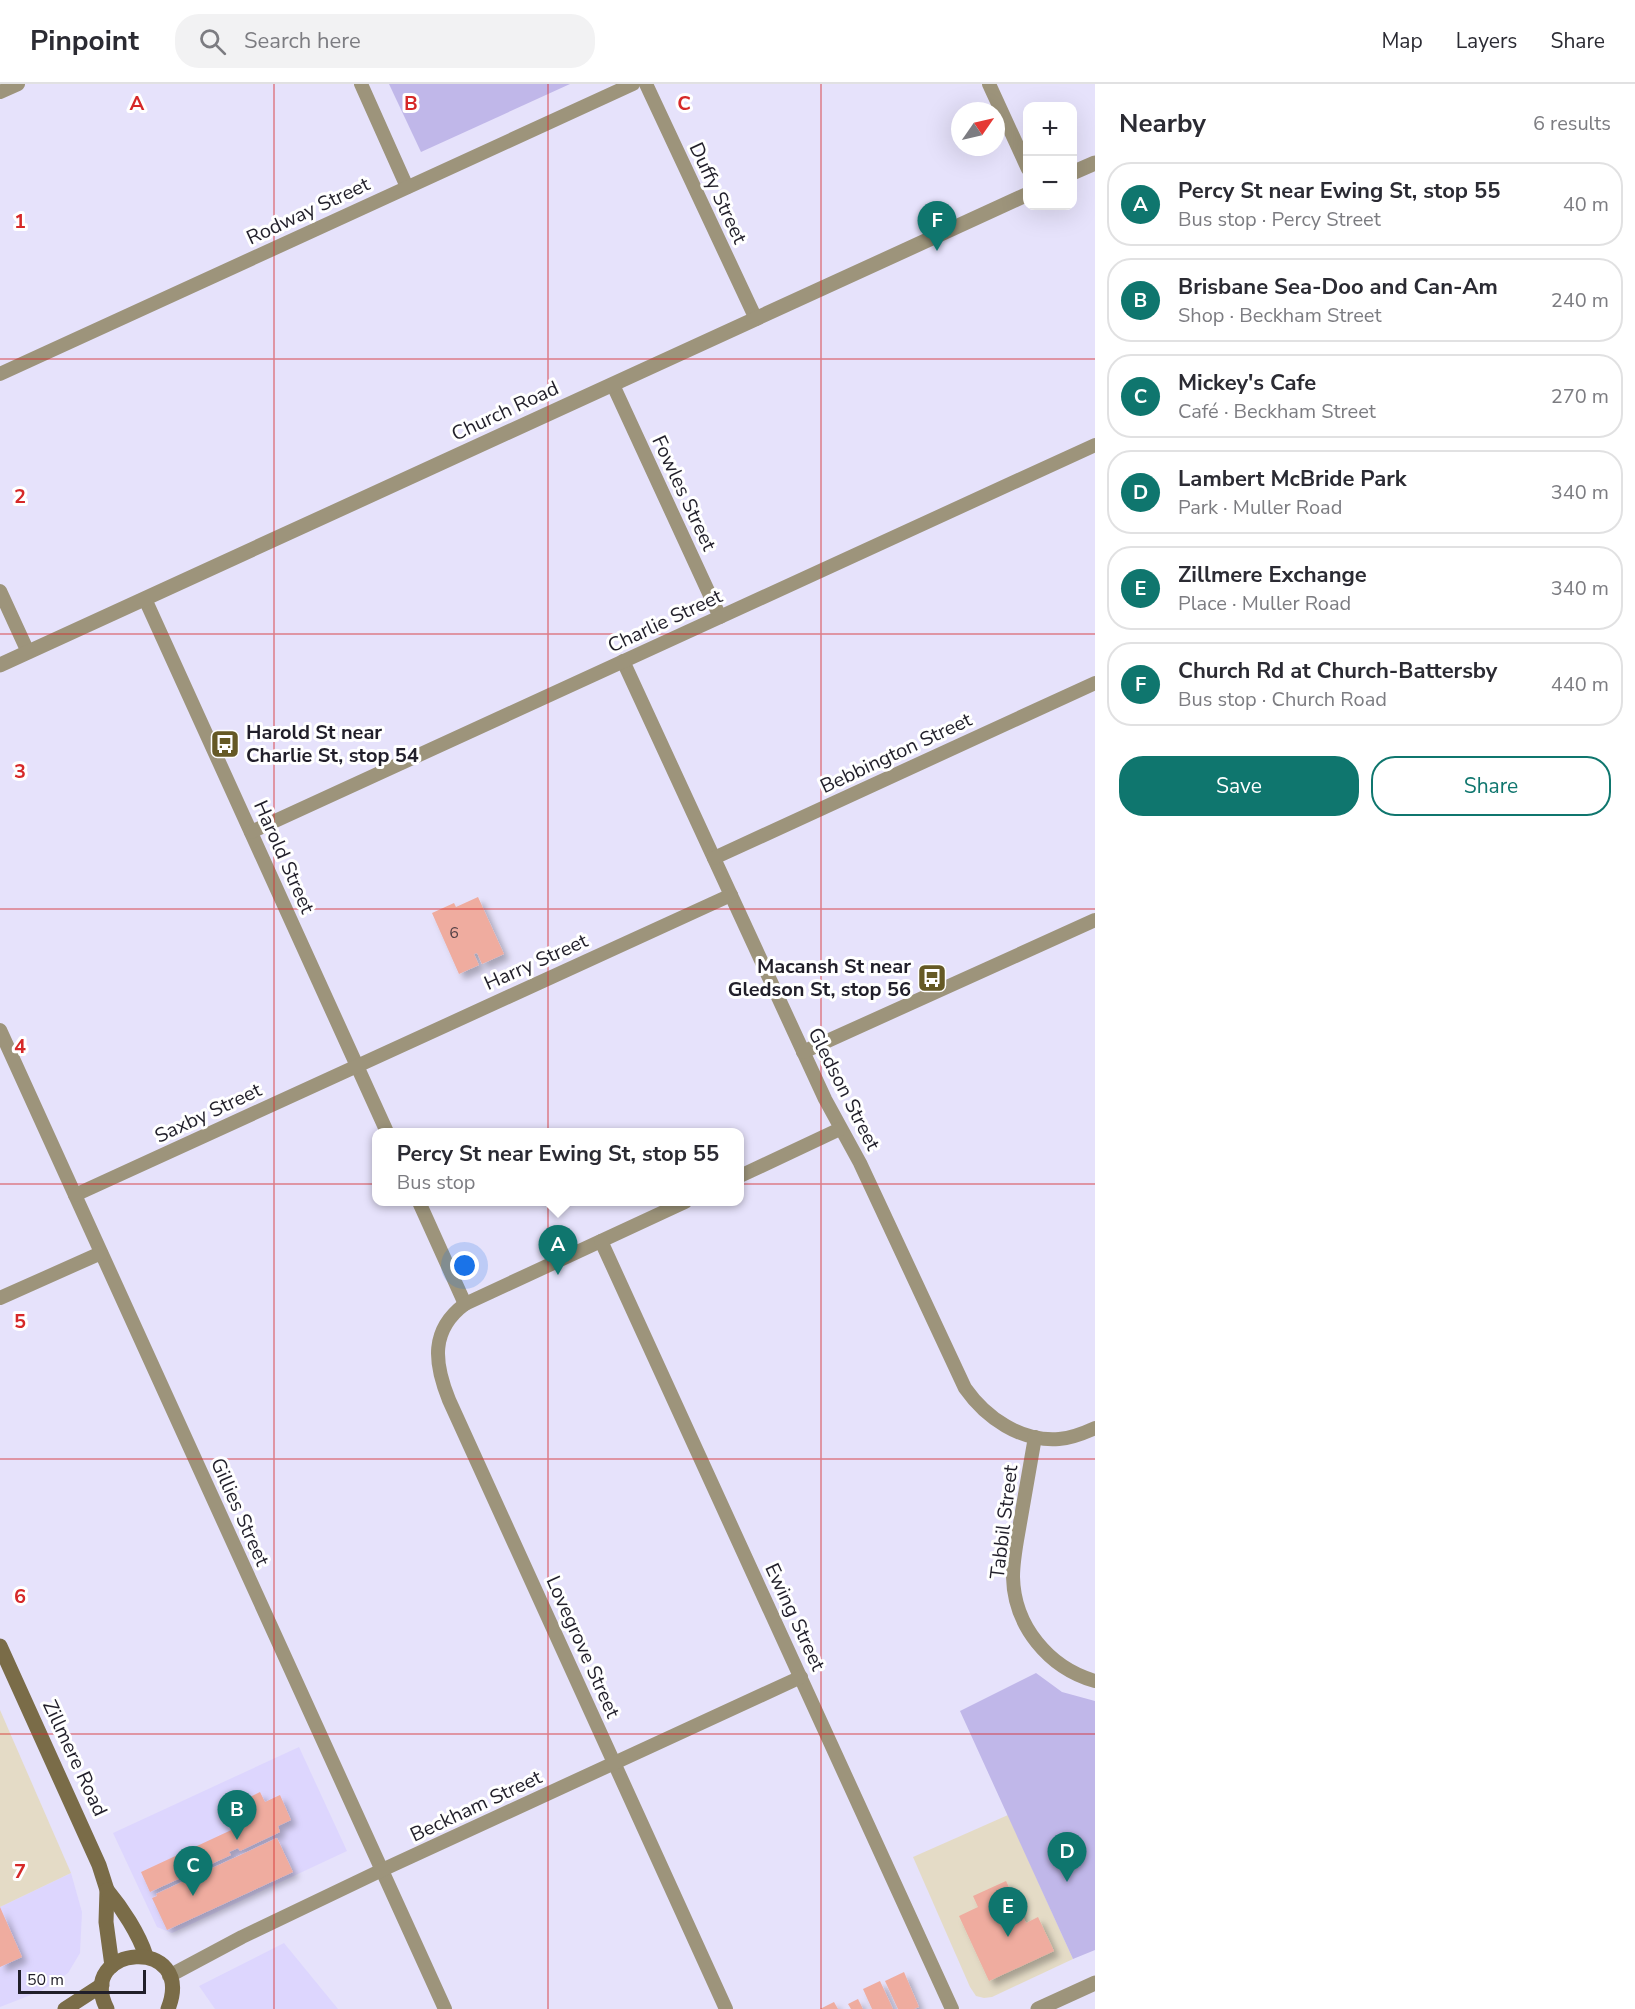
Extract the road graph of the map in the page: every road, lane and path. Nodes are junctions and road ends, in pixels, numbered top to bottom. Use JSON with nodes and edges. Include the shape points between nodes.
{"nodes":[{"id":1,"x":18,"y":84,"type":"edge"},
{"id":2,"x":361,"y":84,"type":"edge"},
{"id":3,"x":633,"y":84,"type":"edge"},
{"id":4,"x":646,"y":84,"type":"edge"},
{"id":5,"x":989,"y":84,"type":"edge"},
{"id":6,"x":0,"y":92,"type":"edge"},
{"id":7,"x":1023,"y":158,"type":"edge"},
{"id":8,"x":1095,"y":163,"type":"edge"},
{"id":9,"x":1077,"y":171,"type":"edge"},
{"id":10,"x":407,"y":187,"type":"junction"},
{"id":11,"x":1023,"y":196,"type":"edge"},
{"id":12,"x":756,"y":319,"type":"junction"},
{"id":13,"x":0,"y":374,"type":"edge"},
{"id":14,"x":613,"y":385,"type":"junction"},
{"id":15,"x":1095,"y":445,"type":"edge"},
{"id":16,"x":0,"y":591,"type":"edge"},
{"id":17,"x":145,"y":599,"type":"junction"},
{"id":18,"x":720,"y":617,"type":"junction"},
{"id":19,"x":28,"y":652,"type":"junction"},
{"id":20,"x":623,"y":661,"type":"junction"},
{"id":21,"x":0,"y":664,"type":"edge"},
{"id":22,"x":1095,"y":683,"type":"edge"},
{"id":23,"x":251,"y":832,"type":"junction"},
{"id":24,"x":714,"y":858,"type":"junction"},
{"id":25,"x":731,"y":895,"type":"junction"},
{"id":26,"x":1095,"y":920,"type":"edge"},
{"id":27,"x":0,"y":1030,"type":"edge"},
{"id":28,"x":803,"y":1052,"type":"junction"},
{"id":29,"x":357,"y":1065,"type":"junction"},
{"id":30,"x":385,"y":1128,"type":"edge"},
{"id":31,"x":840,"y":1129,"type":"junction"},
{"id":32,"x":744,"y":1174,"type":"edge"},
{"id":33,"x":75,"y":1195,"type":"junction"},
{"id":34,"x":421,"y":1206,"type":"edge"},
{"id":35,"x":676,"y":1206,"type":"edge"},
{"id":36,"x":602,"y":1241,"type":"junction"},
{"id":37,"x":101,"y":1252,"type":"junction"},
{"id":38,"x":0,"y":1298,"type":"edge"},
{"id":39,"x":465,"y":1304,"type":"junction"},
{"id":40,"x":1095,"y":1428,"type":"edge"},
{"id":41,"x":1035,"y":1437,"type":"junction"},
{"id":42,"x":0,"y":1646,"type":"edge"},
{"id":43,"x":801,"y":1677,"type":"junction"},
{"id":44,"x":1095,"y":1681,"type":"edge"},
{"id":45,"x":615,"y":1764,"type":"junction"},
{"id":46,"x":382,"y":1870,"type":"junction"},
{"id":47,"x":107,"y":1890,"type":"junction"},
{"id":48,"x":146,"y":1956,"type":"junction"},
{"id":49,"x":112,"y":1966,"type":"junction"},
{"id":50,"x":169,"y":1976,"type":"junction"},
{"id":51,"x":1095,"y":1983,"type":"edge"},
{"id":52,"x":102,"y":1985,"type":"junction"},
{"id":53,"x":65,"y":2009,"type":"edge"},
{"id":54,"x":107,"y":2009,"type":"edge"},
{"id":55,"x":168,"y":2009,"type":"edge"},
{"id":56,"x":445,"y":2009,"type":"edge"},
{"id":57,"x":726,"y":2009,"type":"edge"},
{"id":58,"x":952,"y":2009,"type":"edge"},
{"id":59,"x":1038,"y":2009,"type":"edge"}],
"edges":[{"from":1,"to":6,"type":"street"},
{"from":2,"to":10,"type":"street"},
{"from":3,"to":10,"type":"street","name":"Rodway Street"},
{"from":4,"to":12,"type":"street","name":"Duffy Street"},
{"from":5,"to":7,"type":"street"},
{"from":8,"to":9,"type":"street"},
{"from":10,"to":13,"type":"street","name":"Rodway Street"},
{"from":11,"to":12,"type":"street","name":"Church Road"},
{"from":12,"to":14,"type":"street","name":"Church Road"},
{"from":14,"to":17,"type":"street","name":"Church Road"},
{"from":14,"to":18,"type":"street","name":"Fowles Street"},
{"from":15,"to":18,"type":"street","name":"Charlie Street"},
{"from":16,"to":19,"type":"street"},
{"from":17,"to":19,"type":"street","name":"Church Road"},
{"from":17,"to":23,"type":"street","name":"Harold Street"},
{"from":18,"to":20,"type":"street","name":"Charlie Street"},
{"from":19,"to":21,"type":"street","name":"Church Road"},
{"from":20,"to":23,"type":"street","name":"Charlie Street"},
{"from":20,"to":24,"type":"street","name":"Gledson Street"},
{"from":22,"to":24,"type":"street","name":"Bebbington Street"},
{"from":23,"to":29,"type":"street","name":"Harold Street"},
{"from":24,"to":25,"type":"street","name":"Gledson Street"},
{"from":25,"to":28,"type":"street","name":"Gledson Street"},
{"from":25,"to":29,"type":"street","name":"Harry Street"},
{"from":26,"to":28,"type":"street"},
{"from":27,"to":33,"type":"street","name":"Gillies Street"},
{"from":28,"to":31,"type":"street","name":"Gledson Street"},
{"from":29,"to":30,"type":"street","name":"Harold Street"},
{"from":29,"to":33,"type":"street","name":"Saxby Street"},
{"from":31,"to":32,"type":"street"},
{"from":31,"to":41,"type":"street","name":"Gledson Street","via":[[860,1163],[965,1388],[995,1420]]},
{"from":33,"to":37,"type":"street","name":"Gillies Street"},
{"from":34,"to":39,"type":"street"},
{"from":35,"to":36,"type":"street"},
{"from":36,"to":39,"type":"street"},
{"from":36,"to":43,"type":"street","name":"Ewing Street"},
{"from":37,"to":38,"type":"street"},
{"from":37,"to":46,"type":"street","name":"Gillies Street"},
{"from":39,"to":45,"type":"street","name":"Lovegrove Street","via":[[442,1330],[438,1348],[441,1377]]},
{"from":40,"to":41,"type":"street","via":[[1059,1439]]},
{"from":41,"to":44,"type":"street","name":"Tabbil Street","via":[[1014,1560],[1016,1599],[1029,1633],[1048,1656],[1076,1675]]},
{"from":42,"to":47,"type":"main road","name":"Zillmere Road","via":[[94,1850]]},
{"from":43,"to":45,"type":"street","name":"Beckham Street"},
{"from":43,"to":58,"type":"street","name":"Ewing Street"},
{"from":45,"to":46,"type":"street","name":"Beckham Street"},
{"from":45,"to":57,"type":"street","name":"Lovegrove Street"},
{"from":46,"to":50,"type":"street","name":"Beckham Street"},
{"from":46,"to":56,"type":"street","name":"Gillies Street"},
{"from":47,"to":48,"type":"main road","name":"Zillmere Road","via":[[124,1912]]},
{"from":47,"to":49,"type":"main road","name":"Zillmere Road","via":[[106,1922]]},
{"from":48,"to":49,"type":"main road","via":[[127,1957]]},
{"from":48,"to":50,"type":"main road"},
{"from":49,"to":52,"type":"main road"},
{"from":50,"to":55,"type":"main road","via":[[172,1998]]},
{"from":51,"to":59,"type":"street"},
{"from":52,"to":53,"type":"main road"},
{"from":52,"to":54,"type":"main road"}]}
